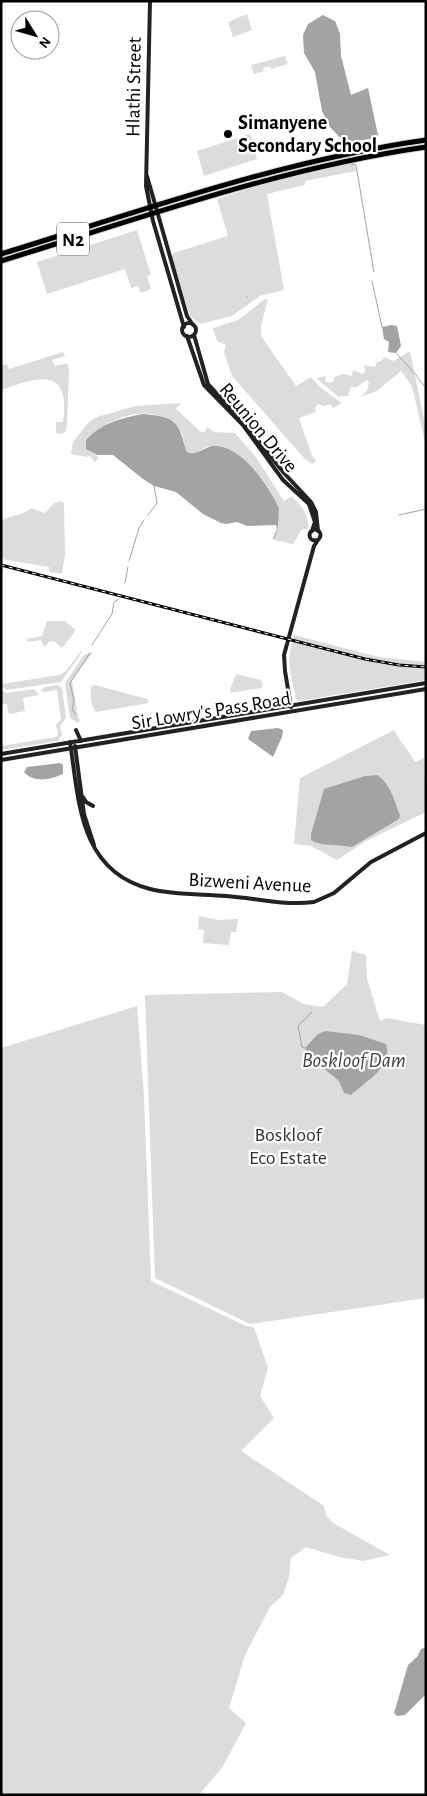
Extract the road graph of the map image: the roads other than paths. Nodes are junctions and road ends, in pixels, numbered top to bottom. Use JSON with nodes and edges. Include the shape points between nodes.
{"nodes":[{"id":1,"x":150,"y":1,"type":"edge"},
{"id":2,"x":426,"y":140,"type":"edge"},
{"id":3,"x":426,"y":147,"type":"edge"},
{"id":4,"x":152,"y":207,"type":"junction"},
{"id":5,"x":154,"y":214,"type":"junction"},
{"id":6,"x":1,"y":254,"type":"edge"},
{"id":7,"x":1,"y":261,"type":"edge"},
{"id":8,"x":193,"y":325,"type":"junction"},
{"id":9,"x":184,"y":327,"type":"junction"},
{"id":10,"x":194,"y":335,"type":"junction"},
{"id":11,"x":187,"y":336,"type":"junction"},
{"id":12,"x":318,"y":530,"type":"junction"},
{"id":13,"x":312,"y":531,"type":"junction"},
{"id":14,"x":312,"y":540,"type":"junction"},
{"id":15,"x":318,"y":540,"type":"junction"},
{"id":16,"x":314,"y":546,"type":"junction"},
{"id":17,"x":426,"y":683,"type":"edge"},
{"id":18,"x":426,"y":688,"type":"edge"},
{"id":19,"x":291,"y":706,"type":"junction"},
{"id":20,"x":292,"y":711,"type":"junction"},
{"id":21,"x":76,"y":730,"type":"dead end"},
{"id":22,"x":81,"y":741,"type":"junction"},
{"id":23,"x":72,"y":742,"type":"junction"},
{"id":24,"x":73,"y":748,"type":"junction"},
{"id":25,"x":1,"y":754,"type":"edge"},
{"id":26,"x":1,"y":760,"type":"edge"},
{"id":27,"x":81,"y":787,"type":"junction"},
{"id":28,"x":93,"y":806,"type":"dead end"},
{"id":29,"x":426,"y":833,"type":"edge"},
{"id":30,"x":96,"y":849,"type":"junction"}],
"edges":[{"from":1,"to":4,"type":"street","name":"Hlathi Street","via":[[146,174]]},
{"from":2,"to":4,"type":"highway","number":"N2","via":[[294,165]]},
{"from":3,"to":5,"type":"highway","number":"N2","via":[[287,174]]},
{"from":4,"to":5,"type":"street","name":"Hlathi Street"},
{"from":4,"to":6,"type":"highway","number":"N2"},
{"from":5,"to":7,"type":"highway","number":"N2"},
{"from":5,"to":8,"type":"street","via":[[187,316]]},
{"from":5,"to":9,"type":"street"},
{"from":8,"to":9,"type":"street"},
{"from":8,"to":10,"type":"street"},
{"from":9,"to":11,"type":"street","via":[[183,333]]},
{"from":10,"to":11,"type":"street"},
{"from":10,"to":12,"type":"street","name":"Reunion Drive","via":[[208,384],[312,502]]},
{"from":11,"to":13,"type":"street","name":"Reunion Drive","via":[[204,385],[243,425],[282,480],[310,504],[314,522]]},
{"from":12,"to":13,"type":"street"},
{"from":12,"to":15,"type":"street","via":[[321,535]]},
{"from":13,"to":14,"type":"street"},
{"from":14,"to":15,"type":"street"},
{"from":14,"to":16,"type":"street"},
{"from":15,"to":16,"type":"street"},
{"from":16,"to":19,"type":"street","via":[[284,655]]},
{"from":17,"to":19,"type":"street","name":"Sir Lowry's Pass Road"},
{"from":18,"to":20,"type":"street","name":"Sir Lowry's Pass Road"},
{"from":19,"to":20,"type":"street"},
{"from":19,"to":22,"type":"street","name":"Sir Lowry's Pass Road"},
{"from":20,"to":24,"type":"street","name":"Sir Lowry's Pass Road"},
{"from":21,"to":22,"type":"street"},
{"from":22,"to":23,"type":"street","name":"Sir Lowry's Pass Road"},
{"from":23,"to":24,"type":"street"},
{"from":23,"to":25,"type":"street","name":"Sir Lowry's Pass Road"},
{"from":24,"to":26,"type":"street","name":"Sir Lowry's Pass Road"},
{"from":24,"to":27,"type":"street","name":"Bizweni Avenue"},
{"from":24,"to":30,"type":"street","name":"Bizweni Avenue","via":[[83,823]]},
{"from":27,"to":28,"type":"street","via":[[85,800]]},
{"from":27,"to":30,"type":"street","name":"Bizweni Avenue","via":[[86,821]]},
{"from":29,"to":30,"type":"street","name":"Bizweni Avenue","via":[[362,868],[329,897],[308,903],[148,889],[117,873]]}]}
